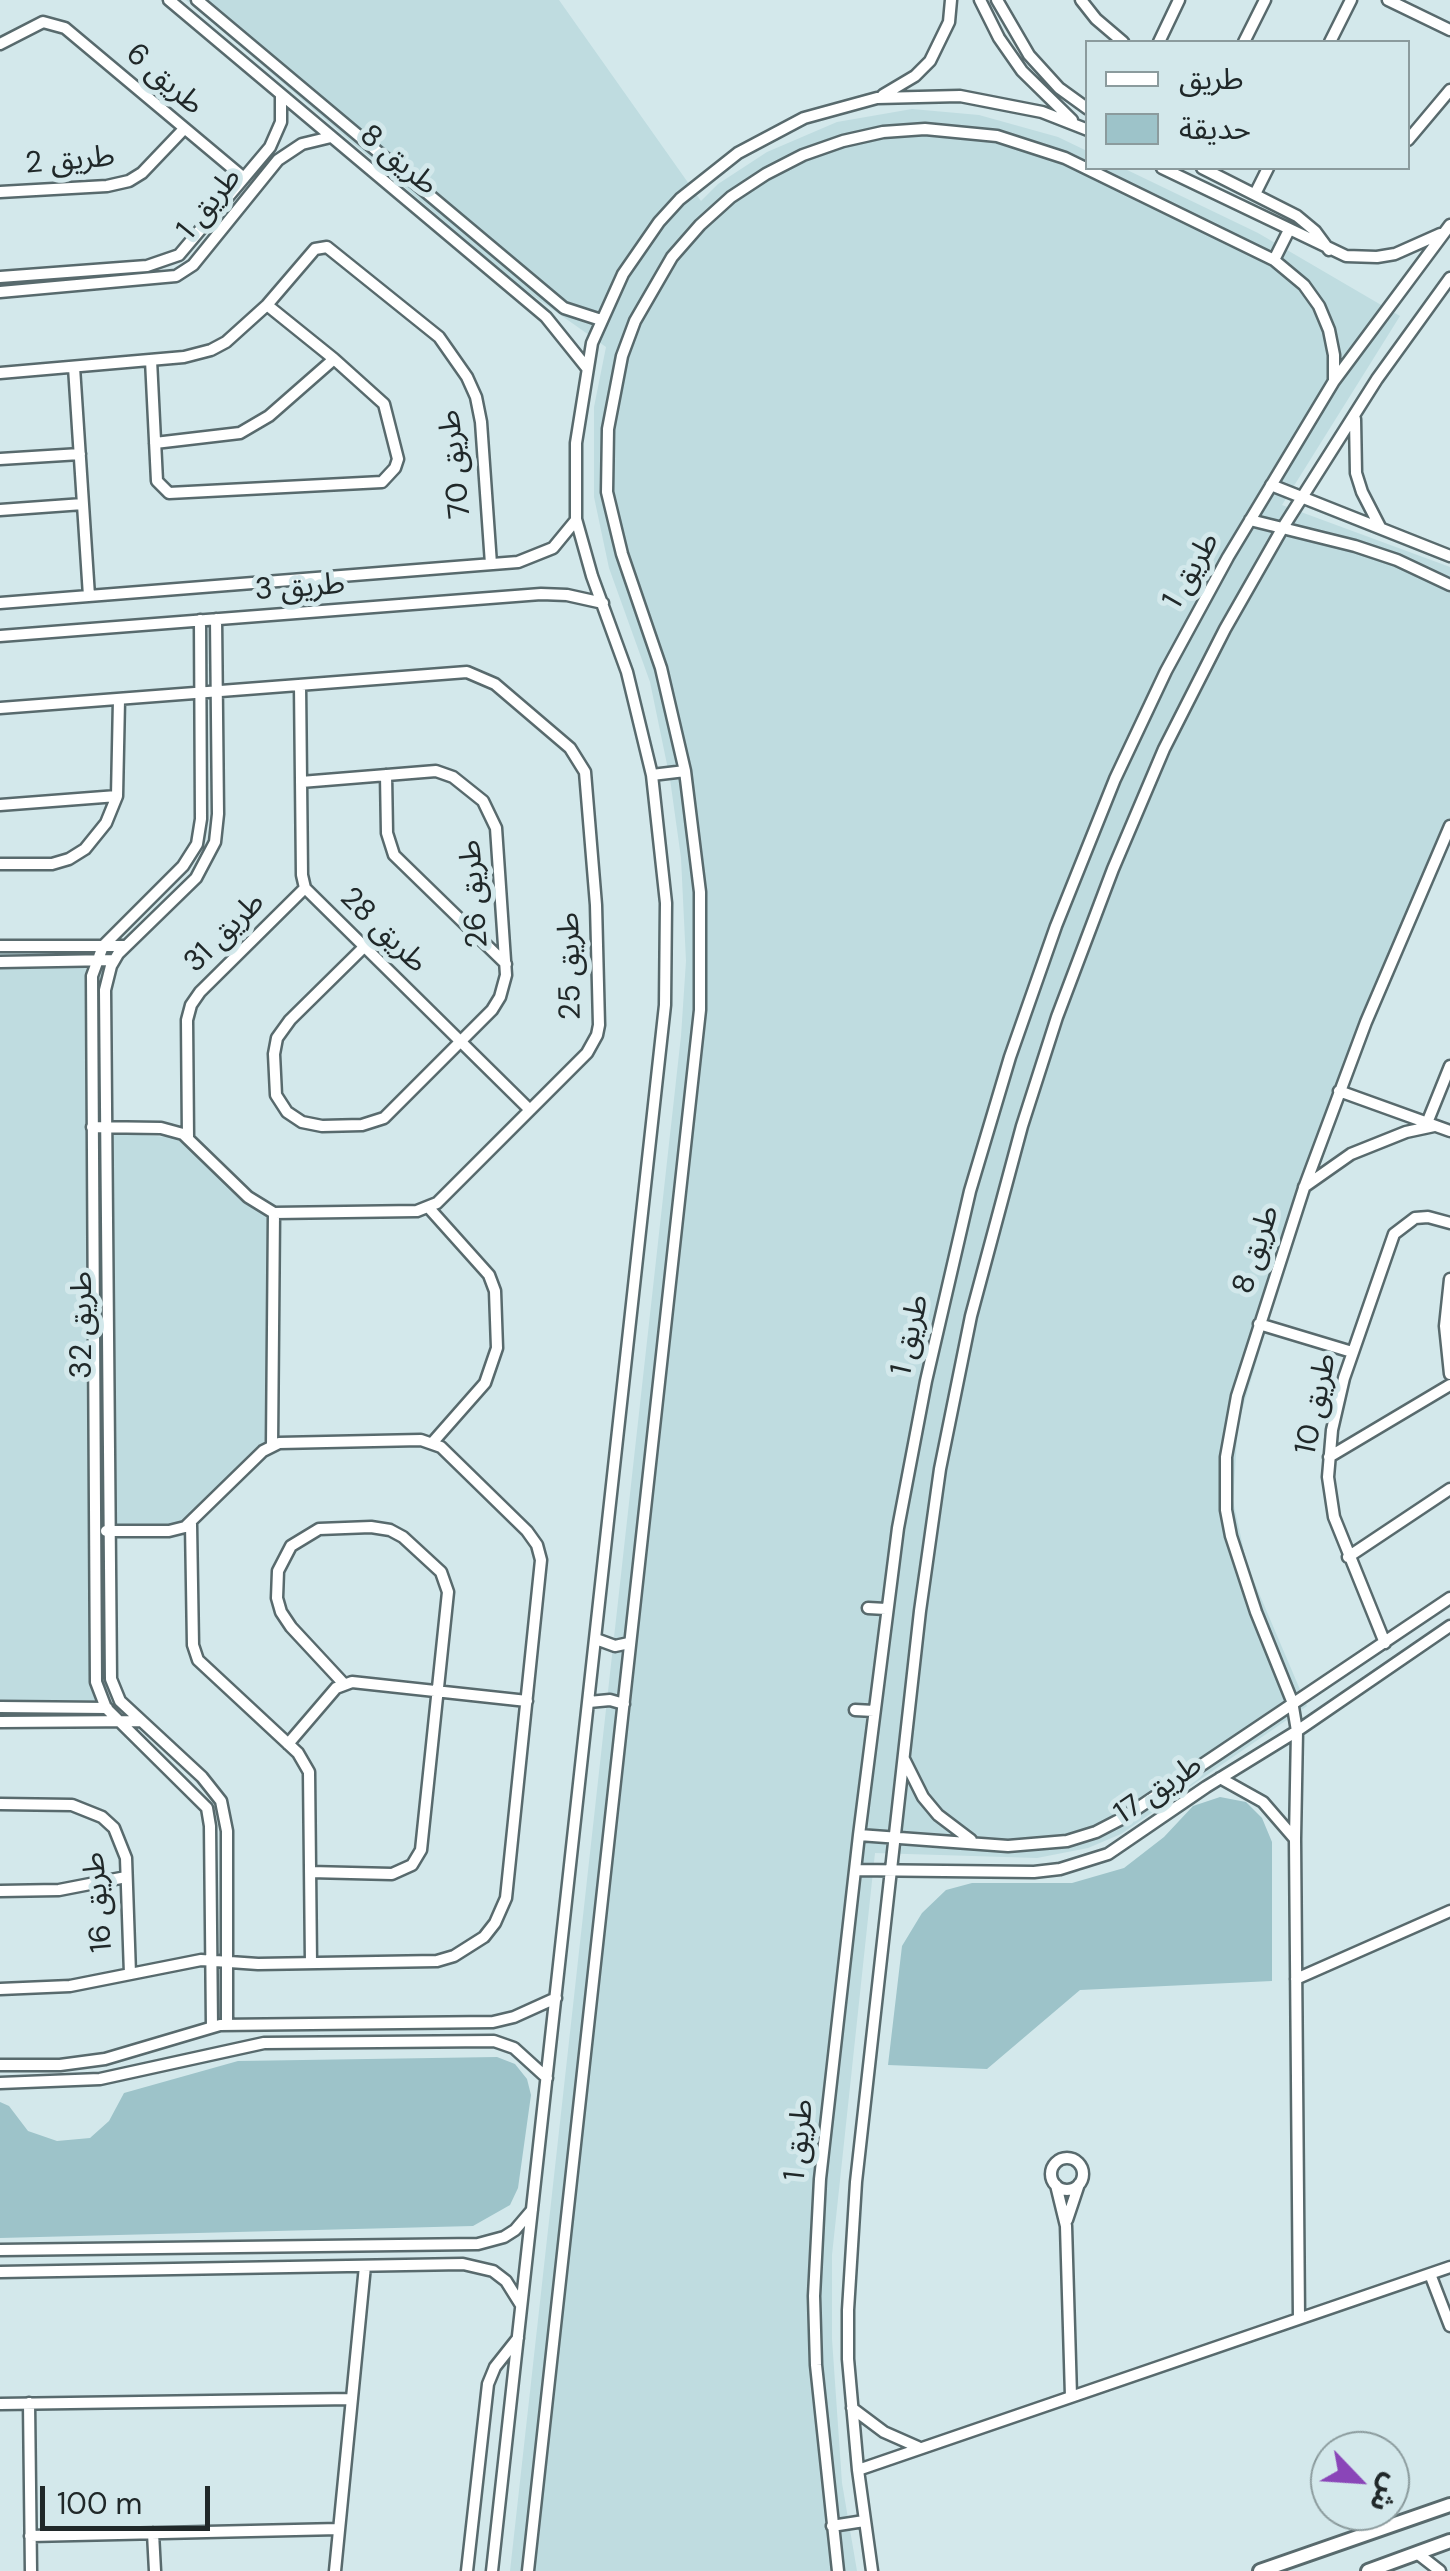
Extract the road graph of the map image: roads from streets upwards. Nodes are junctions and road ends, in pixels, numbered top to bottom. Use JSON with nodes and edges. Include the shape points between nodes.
{"nodes":[{"id":1,"x":169,"y":0,"type":"edge"},
{"id":2,"x":197,"y":0,"type":"edge"},
{"id":3,"x":951,"y":0,"type":"edge"},
{"id":4,"x":980,"y":0,"type":"edge"},
{"id":5,"x":997,"y":0,"type":"edge"},
{"id":6,"x":1081,"y":0,"type":"edge"},
{"id":7,"x":1180,"y":0,"type":"edge"},
{"id":8,"x":1264,"y":0,"type":"edge"},
{"id":9,"x":1351,"y":0,"type":"edge"},
{"id":10,"x":1388,"y":0,"type":"edge"},
{"id":11,"x":1450,"y":30,"type":"edge"},
{"id":12,"x":1121,"y":40,"type":"edge"},
{"id":13,"x":1160,"y":40,"type":"edge"},
{"id":14,"x":1245,"y":40,"type":"edge"},
{"id":15,"x":1331,"y":40,"type":"edge"},
{"id":16,"x":0,"y":44,"type":"edge"},
{"id":17,"x":1450,"y":90,"type":"edge"},
{"id":18,"x":282,"y":96,"type":"junction"},
{"id":19,"x":877,"y":98,"type":"junction"},
{"id":20,"x":1085,"y":108,"type":"edge"},
{"id":21,"x":1084,"y":129,"type":"edge"},
{"id":22,"x":183,"y":130,"type":"junction"},
{"id":23,"x":331,"y":136,"type":"junction"},
{"id":24,"x":1410,"y":138,"type":"edge"},
{"id":25,"x":1085,"y":168,"type":"edge"},
{"id":26,"x":1090,"y":170,"type":"edge"},
{"id":27,"x":1166,"y":170,"type":"edge"},
{"id":28,"x":1206,"y":170,"type":"edge"},
{"id":29,"x":1267,"y":170,"type":"edge"},
{"id":30,"x":244,"y":178,"type":"junction"},
{"id":31,"x":0,"y":192,"type":"edge"},
{"id":32,"x":1255,"y":194,"type":"junction"},
{"id":33,"x":1448,"y":228,"type":"edge"},
{"id":34,"x":1289,"y":230,"type":"junction"},
{"id":35,"x":1329,"y":250,"type":"junction"},
{"id":36,"x":1274,"y":260,"type":"junction"},
{"id":37,"x":0,"y":276,"type":"edge"},
{"id":38,"x":1450,"y":278,"type":"edge"},
{"id":39,"x":0,"y":292,"type":"edge"},
{"id":40,"x":266,"y":306,"type":"junction"},
{"id":41,"x":601,"y":320,"type":"junction"},
{"id":42,"x":334,"y":359,"type":"junction"},
{"id":43,"x":151,"y":360,"type":"junction"},
{"id":44,"x":74,"y":367,"type":"junction"},
{"id":45,"x":587,"y":368,"type":"junction"},
{"id":46,"x":0,"y":373,"type":"edge"},
{"id":47,"x":1334,"y":381,"type":"junction"},
{"id":48,"x":1356,"y":412,"type":"junction"},
{"id":49,"x":155,"y":443,"type":"junction"},
{"id":50,"x":80,"y":454,"type":"junction"},
{"id":51,"x":0,"y":460,"type":"edge"},
{"id":52,"x":1272,"y":486,"type":"junction"},
{"id":53,"x":1303,"y":498,"type":"junction"},
{"id":54,"x":83,"y":504,"type":"junction"},
{"id":55,"x":0,"y":510,"type":"edge"},
{"id":56,"x":576,"y":519,"type":"junction"},
{"id":57,"x":1250,"y":520,"type":"junction"},
{"id":58,"x":1380,"y":528,"type":"junction"},
{"id":59,"x":1282,"y":529,"type":"junction"},
{"id":60,"x":1450,"y":556,"type":"edge"},
{"id":61,"x":491,"y":564,"type":"junction"},
{"id":62,"x":1450,"y":585,"type":"edge"},
{"id":63,"x":89,"y":596,"type":"junction"},
{"id":64,"x":0,"y":602,"type":"edge"},
{"id":65,"x":603,"y":604,"type":"junction"},
{"id":66,"x":216,"y":619,"type":"junction"},
{"id":67,"x":200,"y":620,"type":"junction"},
{"id":68,"x":0,"y":636,"type":"edge"},
{"id":69,"x":300,"y":685,"type":"junction"},
{"id":70,"x":217,"y":692,"type":"junction"},
{"id":71,"x":200,"y":694,"type":"junction"},
{"id":72,"x":118,"y":700,"type":"junction"},
{"id":73,"x":0,"y":708,"type":"edge"},
{"id":74,"x":685,"y":771,"type":"junction"},
{"id":75,"x":386,"y":775,"type":"junction"},
{"id":76,"x":652,"y":776,"type":"junction"},
{"id":77,"x":301,"y":782,"type":"junction"},
{"id":78,"x":117,"y":796,"type":"junction"},
{"id":79,"x":0,"y":805,"type":"edge"},
{"id":80,"x":1450,"y":826,"type":"edge"},
{"id":81,"x":1446,"y":844,"type":"edge"},
{"id":82,"x":0,"y":864,"type":"edge"},
{"id":83,"x":305,"y":888,"type":"junction"},
{"id":84,"x":0,"y":946,"type":"edge"},
{"id":85,"x":104,"y":946,"type":"junction"},
{"id":86,"x":124,"y":946,"type":"junction"},
{"id":87,"x":364,"y":948,"type":"junction"},
{"id":88,"x":96,"y":960,"type":"junction"},
{"id":89,"x":114,"y":960,"type":"junction"},
{"id":90,"x":0,"y":962,"type":"edge"},
{"id":91,"x":506,"y":964,"type":"junction"},
{"id":92,"x":461,"y":1042,"type":"junction"},
{"id":93,"x":1450,"y":1066,"type":"edge"},
{"id":94,"x":1339,"y":1091,"type":"junction"},
{"id":95,"x":530,"y":1110,"type":"junction"},
{"id":96,"x":1431,"y":1125,"type":"junction"},
{"id":97,"x":92,"y":1128,"type":"junction"},
{"id":98,"x":106,"y":1128,"type":"junction"},
{"id":99,"x":1450,"y":1132,"type":"edge"},
{"id":100,"x":188,"y":1138,"type":"junction"},
{"id":101,"x":1304,"y":1188,"type":"junction"},
{"id":102,"x":429,"y":1208,"type":"junction"},
{"id":103,"x":274,"y":1213,"type":"junction"},
{"id":104,"x":1450,"y":1223,"type":"edge"},
{"id":105,"x":1450,"y":1279,"type":"edge"},
{"id":106,"x":1260,"y":1324,"type":"junction"},
{"id":107,"x":1352,"y":1352,"type":"junction"},
{"id":108,"x":1450,"y":1374,"type":"edge"},
{"id":109,"x":1450,"y":1385,"type":"edge"},
{"id":110,"x":433,"y":1442,"type":"junction"},
{"id":111,"x":272,"y":1446,"type":"junction"},
{"id":112,"x":1329,"y":1457,"type":"junction"},
{"id":113,"x":1450,"y":1489,"type":"edge"},
{"id":114,"x":191,"y":1524,"type":"junction"},
{"id":115,"x":110,"y":1531,"type":"junction"},
{"id":116,"x":94,"y":1532,"type":"junction"},
{"id":117,"x":1348,"y":1557,"type":"junction"},
{"id":118,"x":1450,"y":1598,"type":"edge"},
{"id":119,"x":868,"y":1608,"type":"dead end"},
{"id":120,"x":886,"y":1609,"type":"junction"},
{"id":121,"x":1450,"y":1626,"type":"edge"},
{"id":122,"x":596,"y":1639,"type":"junction"},
{"id":123,"x":629,"y":1643,"type":"junction"},
{"id":124,"x":1385,"y":1643,"type":"junction"},
{"id":125,"x":344,"y":1684,"type":"junction"},
{"id":126,"x":439,"y":1691,"type":"junction"},
{"id":127,"x":527,"y":1700,"type":"junction"},
{"id":128,"x":589,"y":1702,"type":"junction"},
{"id":129,"x":1292,"y":1702,"type":"junction"},
{"id":130,"x":624,"y":1704,"type":"junction"},
{"id":131,"x":0,"y":1707,"type":"edge"},
{"id":132,"x":106,"y":1708,"type":"junction"},
{"id":133,"x":128,"y":1708,"type":"junction"},
{"id":134,"x":855,"y":1710,"type":"dead end"},
{"id":135,"x":874,"y":1711,"type":"junction"},
{"id":136,"x":118,"y":1721,"type":"junction"},
{"id":137,"x":141,"y":1721,"type":"junction"},
{"id":138,"x":0,"y":1722,"type":"edge"},
{"id":139,"x":1297,"y":1731,"type":"junction"},
{"id":140,"x":288,"y":1744,"type":"junction"},
{"id":141,"x":903,"y":1756,"type":"junction"},
{"id":142,"x":1220,"y":1778,"type":"junction"},
{"id":143,"x":0,"y":1804,"type":"edge"},
{"id":144,"x":859,"y":1835,"type":"junction"},
{"id":145,"x":894,"y":1838,"type":"junction"},
{"id":146,"x":1295,"y":1840,"type":"junction"},
{"id":147,"x":976,"y":1843,"type":"junction"},
{"id":148,"x":855,"y":1870,"type":"junction"},
{"id":149,"x":890,"y":1870,"type":"junction"},
{"id":150,"x":310,"y":1872,"type":"junction"},
{"id":151,"x":126,"y":1876,"type":"junction"},
{"id":152,"x":0,"y":1891,"type":"edge"},
{"id":153,"x":1450,"y":1911,"type":"edge"},
{"id":154,"x":212,"y":1959,"type":"junction"},
{"id":155,"x":228,"y":1961,"type":"junction"},
{"id":156,"x":311,"y":1963,"type":"junction"},
{"id":157,"x":130,"y":1974,"type":"junction"},
{"id":158,"x":1296,"y":1979,"type":"junction"},
{"id":159,"x":0,"y":1989,"type":"edge"},
{"id":160,"x":556,"y":1998,"type":"junction"},
{"id":161,"x":228,"y":2025,"type":"junction"},
{"id":162,"x":212,"y":2027,"type":"junction"},
{"id":163,"x":0,"y":2065,"type":"edge"},
{"id":164,"x":547,"y":2078,"type":"junction"},
{"id":165,"x":0,"y":2083,"type":"edge"},
{"id":166,"x":1080,"y":2183,"type":"junction"},
{"id":167,"x":1056,"y":2185,"type":"junction"},
{"id":168,"x":532,"y":2209,"type":"junction"},
{"id":169,"x":1066,"y":2226,"type":"junction"},
{"id":170,"x":0,"y":2250,"type":"edge"},
{"id":171,"x":365,"y":2266,"type":"junction"},
{"id":172,"x":1450,"y":2267,"type":"edge"},
{"id":173,"x":0,"y":2272,"type":"edge"},
{"id":174,"x":1430,"y":2274,"type":"junction"},
{"id":175,"x":522,"y":2309,"type":"junction"},
{"id":176,"x":1298,"y":2318,"type":"junction"},
{"id":177,"x":1450,"y":2326,"type":"edge"},
{"id":178,"x":519,"y":2338,"type":"junction"},
{"id":179,"x":1071,"y":2396,"type":"junction"},
{"id":180,"x":352,"y":2399,"type":"junction"},
{"id":181,"x":0,"y":2404,"type":"edge"},
{"id":182,"x":29,"y":2404,"type":"junction"},
{"id":183,"x":852,"y":2408,"type":"junction"},
{"id":184,"x":919,"y":2448,"type":"junction"},
{"id":185,"x":858,"y":2470,"type":"junction"},
{"id":186,"x":1450,"y":2505,"type":"edge"},
{"id":187,"x":864,"y":2520,"type":"junction"},
{"id":188,"x":832,"y":2526,"type":"junction"},
{"id":189,"x":340,"y":2528,"type":"junction"},
{"id":190,"x":153,"y":2533,"type":"junction"},
{"id":191,"x":30,"y":2536,"type":"junction"},
{"id":192,"x":1450,"y":2541,"type":"edge"},
{"id":193,"x":1417,"y":2553,"type":"junction"},
{"id":194,"x":31,"y":2571,"type":"edge"},
{"id":195,"x":155,"y":2571,"type":"edge"},
{"id":196,"x":335,"y":2571,"type":"edge"},
{"id":197,"x":467,"y":2571,"type":"edge"},
{"id":198,"x":492,"y":2571,"type":"edge"},
{"id":199,"x":528,"y":2571,"type":"edge"},
{"id":200,"x":838,"y":2571,"type":"edge"},
{"id":201,"x":872,"y":2571,"type":"edge"},
{"id":202,"x":1260,"y":2571,"type":"edge"},
{"id":203,"x":1368,"y":2571,"type":"edge"},
{"id":204,"x":1440,"y":2571,"type":"edge"}],
"edges":[{"from":1,"to":18,"type":"street","name":"طريق 8"},
{"from":2,"to":41,"type":"street","name":"طريق 8","via":[[564,308]]},
{"from":3,"to":19,"type":"street","via":[[949,22],[930,60]]},
{"from":4,"to":21,"type":"street","via":[[1022,71]]},
{"from":5,"to":20,"type":"street","via":[[1036,64]]},
{"from":6,"to":12,"type":"street"},
{"from":7,"to":13,"type":"street"},
{"from":8,"to":14,"type":"street"},
{"from":9,"to":15,"type":"street"},
{"from":10,"to":11,"type":"street"},
{"from":16,"to":22,"type":"street","name":"طريق 6","via":[[35,24],[65,28]]},
{"from":17,"to":24,"type":"street"},
{"from":18,"to":23,"type":"street","name":"طريق 8"},
{"from":18,"to":30,"type":"street","name":"طريق 1","via":[[276,135]]},
{"from":19,"to":21,"type":"street","via":[[974,98]]},
{"from":19,"to":41,"type":"street","via":[[770,134],[708,176],[640,247]]},
{"from":22,"to":30,"type":"street","name":"طريق 6"},
{"from":22,"to":31,"type":"street","name":"طريق 2","via":[[142,172],[118,185]]},
{"from":23,"to":39,"type":"street","name":"طريق 1","via":[[278,160],[193,265],[176,276]]},
{"from":23,"to":45,"type":"street","name":"طريق 8","via":[[546,316]]},
{"from":25,"to":74,"type":"street","via":[[1032,145],[961,130],[842,141],[766,174],[700,225],[672,257],[622,356],[606,476],[613,524],[661,668]]},
{"from":26,"to":36,"type":"street"},
{"from":27,"to":34,"type":"street"},
{"from":28,"to":32,"type":"street"},
{"from":29,"to":32,"type":"street"},
{"from":30,"to":37,"type":"street","name":"طريق 1","via":[[188,248],[169,260]]},
{"from":32,"to":35,"type":"street","via":[[1297,216]]},
{"from":33,"to":35,"type":"street","via":[[1395,254],[1352,257]]},
{"from":33,"to":47,"type":"street","name":"طريق 1"},
{"from":34,"to":35,"type":"street"},
{"from":34,"to":36,"type":"street"},
{"from":36,"to":47,"type":"street","via":[[1318,306],[1332,342]]},
{"from":38,"to":48,"type":"street","name":"طريق 1"},
{"from":40,"to":42,"type":"street"},
{"from":40,"to":43,"type":"street","via":[[212,350]]},
{"from":40,"to":61,"type":"street","name":"طريق 70","via":[[322,246],[439,336],[476,397]]},
{"from":41,"to":45,"type":"street"},
{"from":42,"to":49,"type":"street","via":[[240,433]]},
{"from":42,"to":49,"type":"street","via":[[384,404],[398,459],[382,482],[176,495],[157,481]]},
{"from":43,"to":44,"type":"street"},
{"from":43,"to":49,"type":"street"},
{"from":44,"to":46,"type":"street"},
{"from":44,"to":50,"type":"street"},
{"from":45,"to":56,"type":"street","via":[[576,443]]},
{"from":47,"to":52,"type":"street","name":"طريق 1"},
{"from":48,"to":53,"type":"street","name":"طريق 1"},
{"from":48,"to":58,"type":"street","via":[[1356,473]]},
{"from":50,"to":51,"type":"street"},
{"from":50,"to":54,"type":"street"},
{"from":52,"to":53,"type":"street"},
{"from":52,"to":57,"type":"street","name":"طريق 1"},
{"from":53,"to":58,"type":"street"},
{"from":53,"to":59,"type":"street","name":"طريق 1"},
{"from":54,"to":55,"type":"street"},
{"from":54,"to":63,"type":"street"},
{"from":56,"to":61,"type":"street","name":"طريق 3","via":[[542,555]]},
{"from":56,"to":65,"type":"street"},
{"from":57,"to":59,"type":"street"},
{"from":57,"to":120,"type":"street","name":"طريق 1","via":[[1127,752],[1015,1041],[970,1191],[930,1363]]},
{"from":58,"to":60,"type":"street"},
{"from":59,"to":62,"type":"street","via":[[1356,546]]},
{"from":59,"to":141,"type":"street","name":"طريق 1","via":[[1146,789],[1022,1126],[953,1399]]},
{"from":61,"to":63,"type":"street","name":"طريق 3"},
{"from":63,"to":64,"type":"street","name":"طريق 3"},
{"from":65,"to":66,"type":"street","name":"طريق 3","via":[[541,594]]},
{"from":65,"to":76,"type":"street","via":[[628,672]]},
{"from":66,"to":67,"type":"street","name":"طريق 3"},
{"from":66,"to":70,"type":"street","name":"طريق 32"},
{"from":67,"to":68,"type":"street","name":"طريق 3"},
{"from":67,"to":71,"type":"street","name":"طريق 32"},
{"from":69,"to":70,"type":"street","name":"طريق 25"},
{"from":69,"to":77,"type":"street","name":"طريق 28"},
{"from":69,"to":95,"type":"street","name":"طريق 25","via":[[477,674],[582,764],[600,1025],[587,1053]]},
{"from":70,"to":71,"type":"street","name":"طريق 25"},
{"from":70,"to":86,"type":"street","name":"طريق 32","via":[[218,814],[210,855],[196,878]]},
{"from":71,"to":72,"type":"street"},
{"from":71,"to":85,"type":"street","name":"طريق 32","via":[[197,844],[184,866]]},
{"from":72,"to":73,"type":"street"},
{"from":72,"to":78,"type":"street"},
{"from":74,"to":76,"type":"street"},
{"from":74,"to":123,"type":"street","via":[[700,892],[699,1039]]},
{"from":75,"to":77,"type":"street","name":"طريق 26"},
{"from":75,"to":91,"type":"street","via":[[386,833],[394,855]]},
{"from":75,"to":91,"type":"street","name":"طريق 26","via":[[442,772],[488,807],[496,828]]},
{"from":76,"to":122,"type":"street","via":[[666,903],[664,1032]]},
{"from":77,"to":83,"type":"street","name":"طريق 28"},
{"from":78,"to":79,"type":"street"},
{"from":78,"to":82,"type":"street","via":[[106,823],[69,859]]},
{"from":80,"to":81,"type":"street","name":"طريق 8"},
{"from":81,"to":94,"type":"street","name":"طريق 8"},
{"from":83,"to":87,"type":"street","name":"طريق 28"},
{"from":83,"to":100,"type":"street","name":"طريق 31","via":[[191,1005]]},
{"from":84,"to":85,"type":"street"},
{"from":85,"to":86,"type":"street"},
{"from":85,"to":88,"type":"street","name":"طريق 32"},
{"from":86,"to":89,"type":"street","name":"طريق 32"},
{"from":87,"to":92,"type":"street","name":"طريق 28"},
{"from":87,"to":92,"type":"street","name":"طريق 26","via":[[277,1038],[274,1083],[288,1112],[322,1126],[377,1122]]},
{"from":88,"to":89,"type":"street"},
{"from":88,"to":90,"type":"street"},
{"from":88,"to":97,"type":"street","name":"طريق 32"},
{"from":89,"to":98,"type":"street","name":"طريق 32","via":[[105,990]]},
{"from":91,"to":92,"type":"street","name":"طريق 26","via":[[497,1003]]},
{"from":92,"to":95,"type":"street","name":"طريق 28"},
{"from":93,"to":96,"type":"street"},
{"from":94,"to":96,"type":"street"},
{"from":94,"to":101,"type":"street","name":"طريق 8"},
{"from":95,"to":102,"type":"street","name":"طريق 25"},
{"from":96,"to":99,"type":"street"},
{"from":96,"to":101,"type":"street","via":[[1378,1141]]},
{"from":97,"to":98,"type":"street"},
{"from":97,"to":116,"type":"street","name":"طريق 32"},
{"from":98,"to":100,"type":"street","via":[[161,1128]]},
{"from":98,"to":115,"type":"street","name":"طريق 32"},
{"from":100,"to":103,"type":"street","via":[[248,1198]]},
{"from":101,"to":106,"type":"street","name":"طريق 8"},
{"from":102,"to":103,"type":"street"},
{"from":102,"to":110,"type":"street","via":[[489,1274],[497,1348],[485,1383]]},
{"from":103,"to":111,"type":"street"},
{"from":104,"to":107,"type":"street","name":"طريق 10","via":[[1415,1218],[1394,1234]]},
{"from":105,"to":108,"type":"street"},
{"from":106,"to":107,"type":"street"},
{"from":106,"to":129,"type":"street","name":"طريق 8","via":[[1228,1438],[1226,1510]]},
{"from":107,"to":112,"type":"street","name":"طريق 10"},
{"from":109,"to":112,"type":"street"},
{"from":110,"to":111,"type":"street"},
{"from":110,"to":127,"type":"street","via":[[537,1545],[541,1567]]},
{"from":111,"to":114,"type":"street"},
{"from":112,"to":117,"type":"street","name":"طريق 10","via":[[1334,1517]]},
{"from":113,"to":117,"type":"street"},
{"from":114,"to":115,"type":"street"},
{"from":114,"to":140,"type":"street","via":[[198,1660]]},
{"from":115,"to":116,"type":"street"},
{"from":115,"to":133,"type":"street","name":"طريق 32","via":[[111,1679]]},
{"from":116,"to":132,"type":"street","name":"طريق 32","via":[[96,1682]]},
{"from":117,"to":124,"type":"street","name":"طريق 10"},
{"from":118,"to":124,"type":"street","name":"طريق 17"},
{"from":119,"to":120,"type":"street"},
{"from":120,"to":135,"type":"street","name":"طريق 1"},
{"from":121,"to":139,"type":"street","name":"طريق 17"},
{"from":122,"to":123,"type":"street"},
{"from":122,"to":128,"type":"street"},
{"from":123,"to":130,"type":"street"},
{"from":124,"to":129,"type":"street","name":"طريق 17"},
{"from":125,"to":126,"type":"street"},
{"from":125,"to":126,"type":"street","via":[[281,1612],[278,1570],[290,1546],[308,1533],[380,1528],[403,1537],[446,1582]]},
{"from":125,"to":140,"type":"street"},
{"from":126,"to":127,"type":"street"},
{"from":126,"to":150,"type":"street","via":[[419,1856],[392,1874]]},
{"from":127,"to":156,"type":"street","via":[[508,1888],[495,1923],[454,1956],[437,1960]]},
{"from":128,"to":130,"type":"street"},
{"from":128,"to":160,"type":"street"},
{"from":129,"to":139,"type":"street","name":"طريق 8"},
{"from":129,"to":147,"type":"street","name":"طريق 17","via":[[1096,1832],[1038,1845]]},
{"from":130,"to":199,"type":"street"},
{"from":131,"to":132,"type":"street"},
{"from":132,"to":133,"type":"street"},
{"from":132,"to":136,"type":"street"},
{"from":133,"to":137,"type":"street","name":"طريق 32"},
{"from":134,"to":135,"type":"street"},
{"from":135,"to":144,"type":"street","name":"طريق 1"},
{"from":136,"to":137,"type":"street"},
{"from":136,"to":138,"type":"street"},
{"from":136,"to":154,"type":"street","via":[[207,1808]]},
{"from":137,"to":155,"type":"street","name":"طريق 32","via":[[222,1800]]},
{"from":139,"to":142,"type":"street","name":"طريق 17"},
{"from":139,"to":146,"type":"street","name":"طريق 8"},
{"from":140,"to":150,"type":"street","via":[[309,1772]]},
{"from":141,"to":145,"type":"street","name":"طريق 1"},
{"from":141,"to":147,"type":"street","via":[[938,1816]]},
{"from":142,"to":146,"type":"street","via":[[1263,1802]]},
{"from":142,"to":149,"type":"street","name":"طريق 17","via":[[1130,1842],[1084,1863],[1034,1872]]},
{"from":143,"to":151,"type":"street","name":"طريق 16","via":[[72,1805],[102,1816],[122,1842]]},
{"from":144,"to":145,"type":"street","name":"طريق 17"},
{"from":144,"to":148,"type":"street","name":"طريق 1"},
{"from":145,"to":147,"type":"street","name":"طريق 17"},
{"from":145,"to":149,"type":"street","name":"طريق 1"},
{"from":146,"to":158,"type":"street","name":"طريق 8"},
{"from":148,"to":149,"type":"street","name":"طريق 17"},
{"from":148,"to":188,"type":"street","name":"طريق 1","via":[[814,2276]]},
{"from":149,"to":183,"type":"street","name":"طريق 1","via":[[852,2228]]},
{"from":150,"to":156,"type":"street"},
{"from":151,"to":152,"type":"street","via":[[60,1890]]},
{"from":151,"to":157,"type":"street","name":"طريق 16"},
{"from":153,"to":158,"type":"street"},
{"from":154,"to":155,"type":"street"},
{"from":154,"to":157,"type":"street"},
{"from":154,"to":162,"type":"street"},
{"from":155,"to":156,"type":"street"},
{"from":155,"to":161,"type":"street","name":"طريق 32"},
{"from":157,"to":159,"type":"street","via":[[70,1986]]},
{"from":158,"to":176,"type":"street","name":"طريق 8"},
{"from":160,"to":161,"type":"street","via":[[493,2022]]},
{"from":160,"to":164,"type":"street"},
{"from":161,"to":162,"type":"street"},
{"from":162,"to":163,"type":"street","via":[[105,2059]]},
{"from":164,"to":165,"type":"street","via":[[514,2048],[494,2041],[284,2042],[100,2079]]},
{"from":164,"to":168,"type":"street"},
{"from":166,"to":167,"type":"street","via":[[1068,2190]]},
{"from":166,"to":167,"type":"street","via":[[1079,2164],[1063,2158],[1051,2172]]},
{"from":166,"to":169,"type":"street"},
{"from":167,"to":169,"type":"street"},
{"from":168,"to":170,"type":"street","via":[[515,2230],[478,2244]]},
{"from":168,"to":175,"type":"street"},
{"from":169,"to":179,"type":"street"},
{"from":171,"to":173,"type":"street"},
{"from":171,"to":175,"type":"street","via":[[478,2266],[506,2281]]},
{"from":171,"to":180,"type":"street"},
{"from":172,"to":174,"type":"street"},
{"from":174,"to":176,"type":"street"},
{"from":174,"to":177,"type":"street"},
{"from":175,"to":178,"type":"street"},
{"from":176,"to":179,"type":"street"},
{"from":178,"to":197,"type":"street","via":[[488,2384]]},
{"from":178,"to":198,"type":"street"},
{"from":179,"to":184,"type":"street"},
{"from":180,"to":182,"type":"street"},
{"from":180,"to":189,"type":"street"},
{"from":181,"to":182,"type":"street"},
{"from":182,"to":191,"type":"street"},
{"from":183,"to":184,"type":"street"},
{"from":183,"to":185,"type":"street","name":"طريق 1"},
{"from":184,"to":185,"type":"street"},
{"from":185,"to":187,"type":"street","name":"طريق 1"},
{"from":186,"to":202,"type":"street"},
{"from":187,"to":188,"type":"street"},
{"from":187,"to":201,"type":"street","name":"طريق 1"},
{"from":188,"to":200,"type":"street","name":"طريق 1"},
{"from":189,"to":190,"type":"street"},
{"from":189,"to":196,"type":"street"},
{"from":190,"to":191,"type":"street"},
{"from":190,"to":195,"type":"street"},
{"from":191,"to":194,"type":"street"},
{"from":192,"to":193,"type":"street"},
{"from":193,"to":203,"type":"street"},
{"from":193,"to":204,"type":"street"}]}
